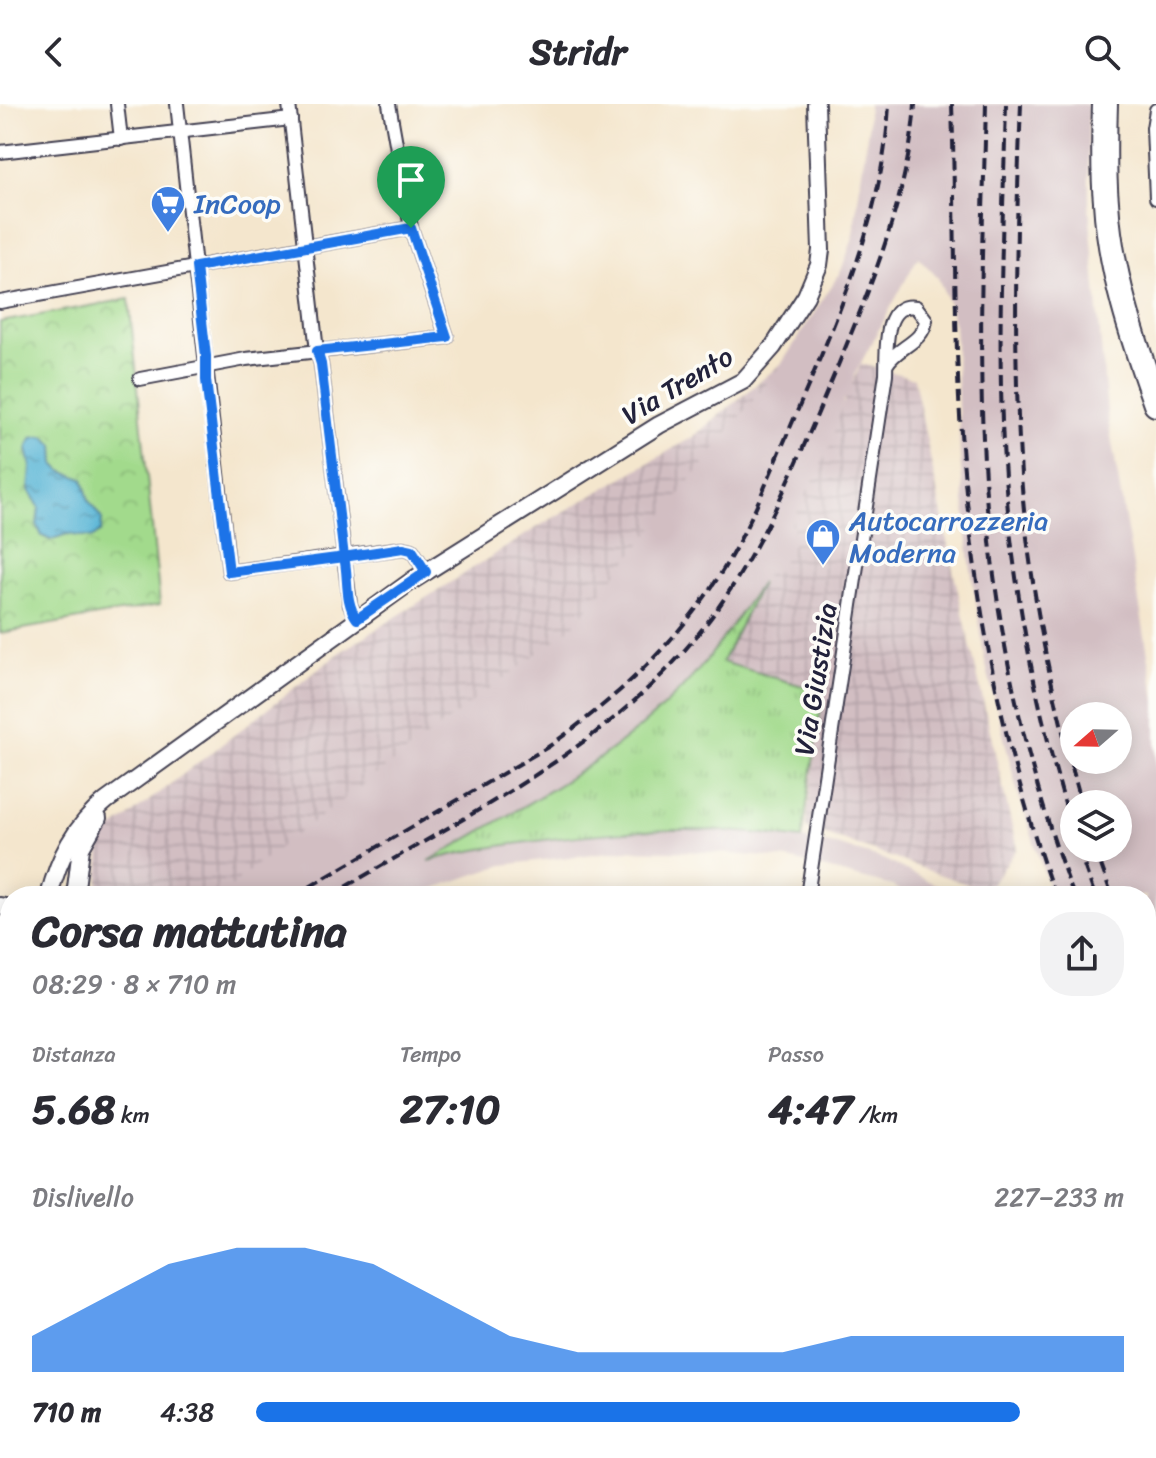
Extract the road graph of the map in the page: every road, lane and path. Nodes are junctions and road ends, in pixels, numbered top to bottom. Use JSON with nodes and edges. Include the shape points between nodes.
{"nodes":[{"id":1,"x":117,"y":104,"type":"edge"},
{"id":2,"x":177,"y":104,"type":"edge"},
{"id":3,"x":289,"y":104,"type":"edge"},
{"id":4,"x":389,"y":104,"type":"edge"},
{"id":5,"x":816,"y":104,"type":"edge"},
{"id":6,"x":1105,"y":104,"type":"edge"},
{"id":7,"x":1121,"y":104,"type":"edge"},
{"id":8,"x":1156,"y":110,"type":"edge"},
{"id":9,"x":291,"y":119,"type":"junction"},
{"id":10,"x":180,"y":132,"type":"junction"},
{"id":11,"x":121,"y":139,"type":"junction"},
{"id":12,"x":0,"y":152,"type":"edge"},
{"id":13,"x":1156,"y":198,"type":"edge"},
{"id":14,"x":411,"y":228,"type":"junction"},
{"id":15,"x":305,"y":248,"type":"junction"},
{"id":16,"x":196,"y":267,"type":"junction"},
{"id":17,"x":0,"y":302,"type":"edge"},
{"id":18,"x":317,"y":351,"type":"junction"},
{"id":19,"x":1156,"y":355,"type":"edge"},
{"id":20,"x":206,"y":366,"type":"junction"},
{"id":21,"x":886,"y":369,"type":"junction"},
{"id":22,"x":140,"y":379,"type":"dead end"},
{"id":23,"x":1156,"y":404,"type":"edge"},
{"id":24,"x":344,"y":557,"type":"junction"},
{"id":25,"x":426,"y":572,"type":"junction"},
{"id":26,"x":357,"y":619,"type":"junction"},
{"id":27,"x":120,"y":792,"type":"junction"},
{"id":28,"x":52,"y":886,"type":"edge"},
{"id":29,"x":76,"y":886,"type":"edge"},
{"id":30,"x":808,"y":886,"type":"edge"}],
"edges":[{"from":1,"to":11,"type":"street"},
{"from":2,"to":10,"type":"street"},
{"from":3,"to":9,"type":"street"},
{"from":4,"to":14,"type":"street"},
{"from":5,"to":25,"type":"street","name":"Via Trento","via":[[819,265],[806,296],[759,364],[728,391],[659,425]]},
{"from":6,"to":23,"type":"highway","via":[[1106,204],[1115,266]]},
{"from":7,"to":19,"type":"highway","via":[[1121,195],[1130,261]]},
{"from":8,"to":13,"type":"street"},
{"from":9,"to":10,"type":"street"},
{"from":9,"to":15,"type":"street"},
{"from":10,"to":11,"type":"street"},
{"from":10,"to":16,"type":"street"},
{"from":11,"to":12,"type":"street"},
{"from":14,"to":15,"type":"street"},
{"from":14,"to":18,"type":"street","via":[[447,337]]},
{"from":15,"to":16,"type":"street"},
{"from":15,"to":18,"type":"street"},
{"from":16,"to":17,"type":"street"},
{"from":16,"to":20,"type":"street"},
{"from":18,"to":20,"type":"street"},
{"from":18,"to":24,"type":"street"},
{"from":20,"to":22,"type":"street"},
{"from":20,"to":24,"type":"street","via":[[229,572]]},
{"from":21,"to":21,"type":"street","name":"Via Giustizia","via":[[894,353],[924,331],[926,320],[916,307],[903,307],[894,316]]},
{"from":21,"to":30,"type":"street","name":"Via Giustizia"},
{"from":24,"to":25,"type":"street","via":[[403,548],[412,550]]},
{"from":24,"to":26,"type":"street"},
{"from":25,"to":26,"type":"street","name":"Via Trento"},
{"from":26,"to":27,"type":"street","name":"Via Trento"},
{"from":27,"to":28,"type":"street","name":"Via Trento","via":[[94,811],[69,841]]},
{"from":27,"to":29,"type":"street","name":"Via Trento","via":[[81,848]]}]}
